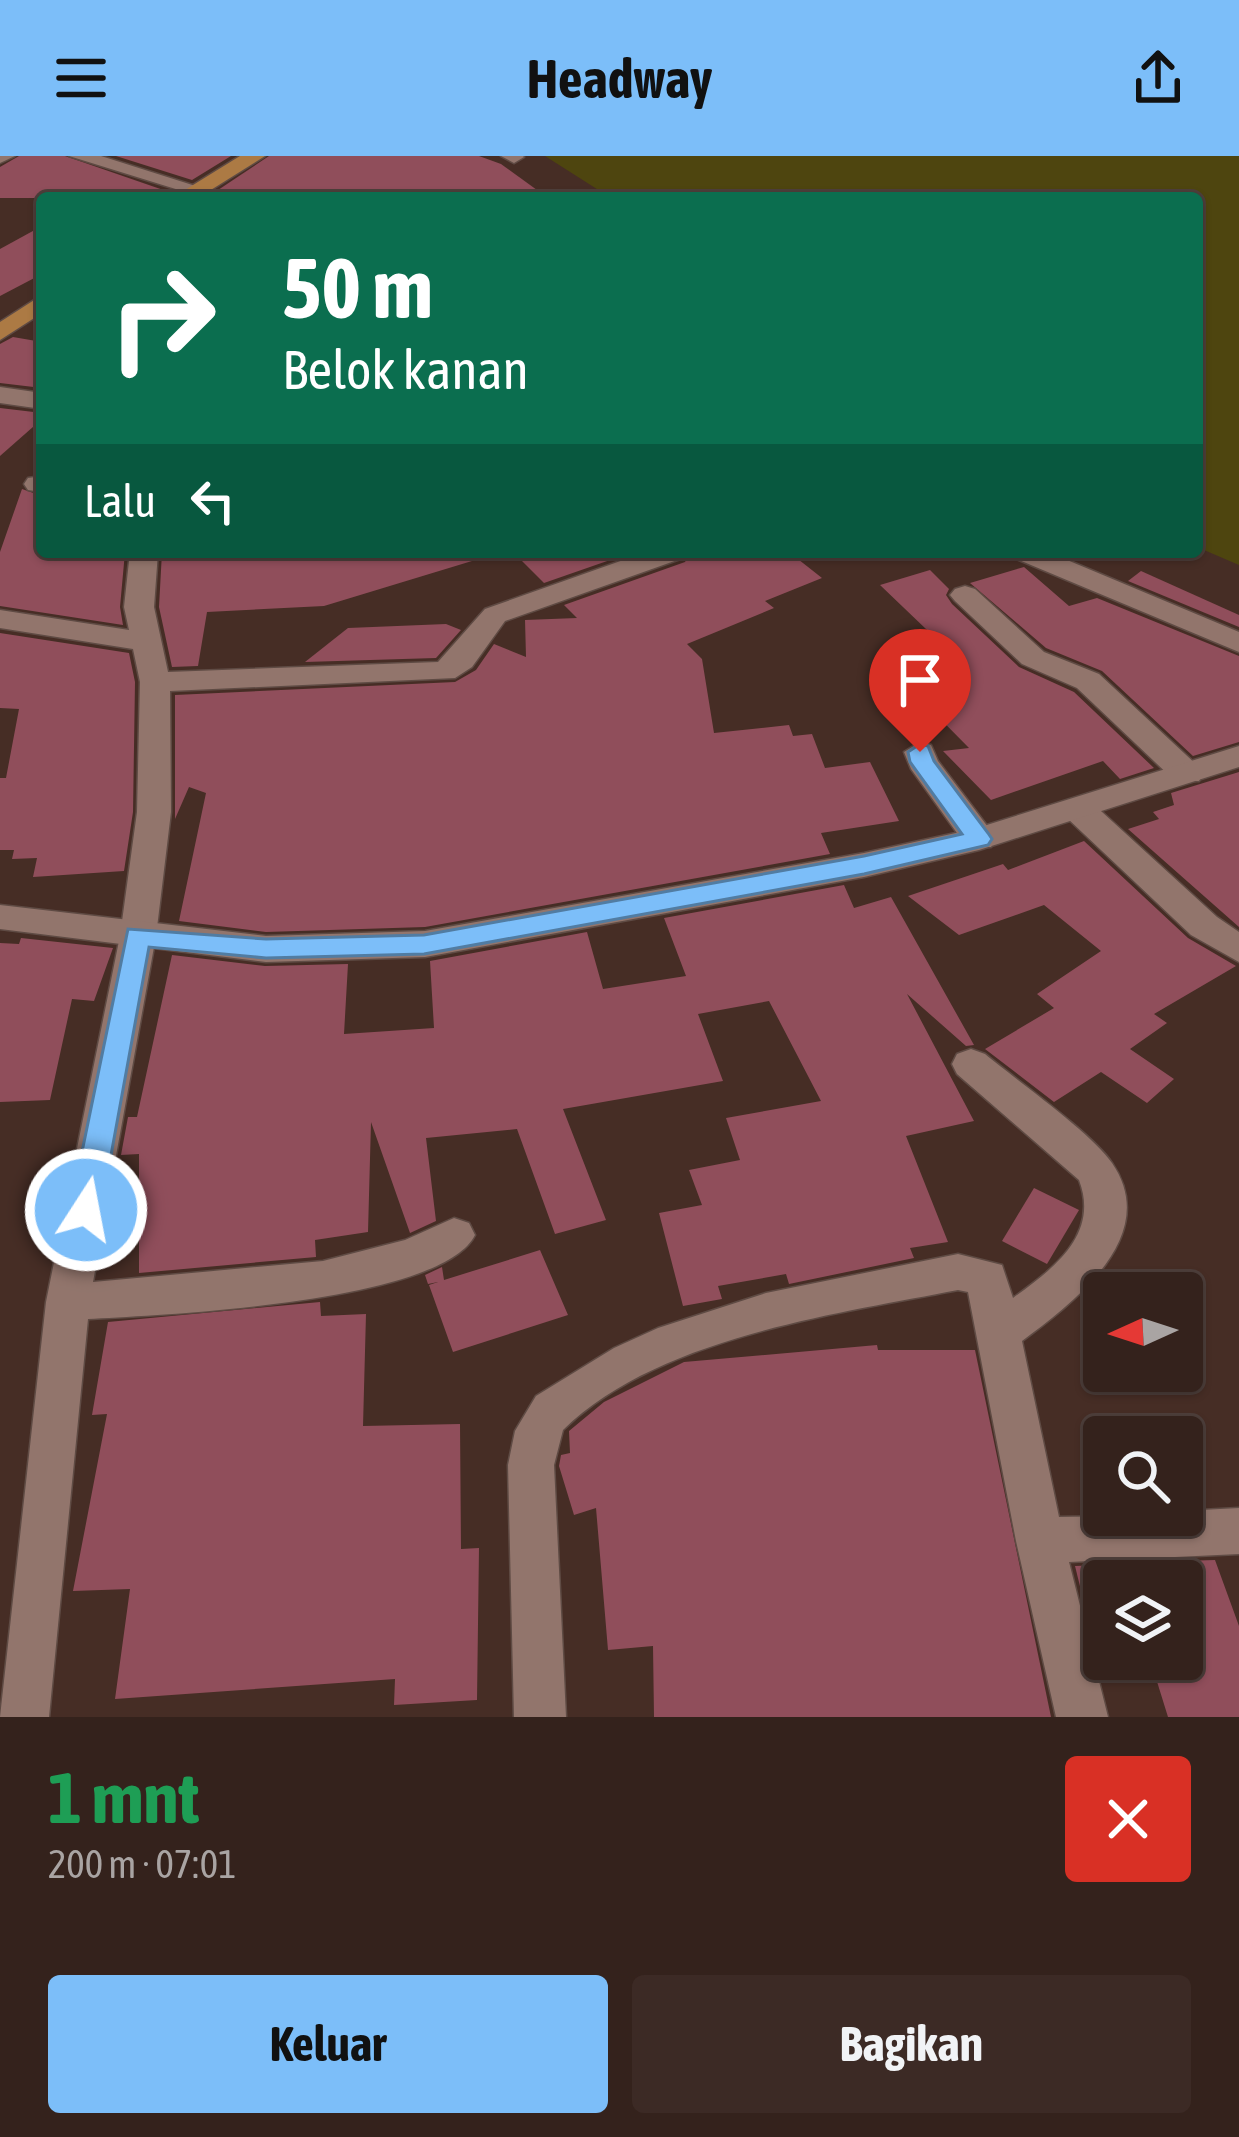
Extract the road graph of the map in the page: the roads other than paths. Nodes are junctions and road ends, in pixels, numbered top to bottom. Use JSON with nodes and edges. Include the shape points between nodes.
{"nodes":[{"id":1,"x":79,"y":156,"type":"edge"},
{"id":2,"x":256,"y":156,"type":"edge"},
{"id":3,"x":183,"y":192,"type":"edge"},
{"id":4,"x":193,"y":192,"type":"edge"},
{"id":5,"x":36,"y":306,"type":"edge"},
{"id":6,"x":0,"y":333,"type":"edge"},
{"id":7,"x":0,"y":395,"type":"edge"},
{"id":8,"x":36,"y":399,"type":"edge"},
{"id":9,"x":144,"y":558,"type":"edge"},
{"id":10,"x":656,"y":558,"type":"edge"},
{"id":11,"x":1038,"y":558,"type":"edge"},
{"id":12,"x":965,"y":595,"type":"dead end"},
{"id":13,"x":0,"y":619,"type":"edge"},
{"id":14,"x":146,"y":642,"type":"junction"},
{"id":15,"x":1239,"y":643,"type":"edge"},
{"id":16,"x":155,"y":682,"type":"junction"},
{"id":17,"x":920,"y":752,"type":"dead end"},
{"id":18,"x":1239,"y":756,"type":"edge"},
{"id":19,"x":1187,"y":774,"type":"junction"},
{"id":20,"x":1078,"y":809,"type":"junction"},
{"id":21,"x":979,"y":839,"type":"junction"},
{"id":22,"x":0,"y":917,"type":"edge"},
{"id":23,"x":137,"y":936,"type":"junction"},
{"id":24,"x":1239,"y":949,"type":"edge"},
{"id":25,"x":971,"y":1064,"type":"dead end"},
{"id":26,"x":454,"y":1235,"type":"dead end"},
{"id":27,"x":68,"y":1302,"type":"junction"},
{"id":28,"x":1001,"y":1331,"type":"junction"},
{"id":29,"x":1239,"y":1531,"type":"edge"},
{"id":30,"x":1040,"y":1541,"type":"junction"},
{"id":31,"x":15,"y":1716,"type":"edge"},
{"id":32,"x":540,"y":1717,"type":"edge"},
{"id":33,"x":1082,"y":1717,"type":"edge"}],
"edges":[{"from":1,"to":3,"type":"street"},
{"from":2,"to":4,"type":"main road"},
{"from":5,"to":6,"type":"main road"},
{"from":7,"to":8,"type":"street"},
{"from":9,"to":14,"type":"street","via":[[139,607]]},
{"from":10,"to":16,"type":"street","via":[[494,615],[464,661],[444,671]]},
{"from":11,"to":15,"type":"street"},
{"from":12,"to":19,"type":"street","via":[[1034,658],[1088,681]]},
{"from":13,"to":14,"type":"street"},
{"from":14,"to":16,"type":"street"},
{"from":16,"to":23,"type":"street","via":[[154,812]]},
{"from":17,"to":21,"type":"street"},
{"from":18,"to":19,"type":"street"},
{"from":19,"to":20,"type":"street"},
{"from":20,"to":21,"type":"street"},
{"from":20,"to":24,"type":"street"},
{"from":21,"to":23,"type":"street","via":[[424,944],[266,949]]},
{"from":22,"to":23,"type":"street"},
{"from":23,"to":27,"type":"street"},
{"from":25,"to":28,"type":"street","via":[[1096,1171],[1106,1191],[1106,1226],[1079,1271]]},
{"from":26,"to":27,"type":"street","via":[[371,1268]]},
{"from":27,"to":31,"type":"street"},
{"from":28,"to":30,"type":"street"},
{"from":28,"to":32,"type":"street","via":[[987,1278],[958,1272],[726,1320],[658,1347],[555,1408],[535,1438],[530,1466]]},
{"from":29,"to":30,"type":"street"},
{"from":30,"to":33,"type":"street"}]}
